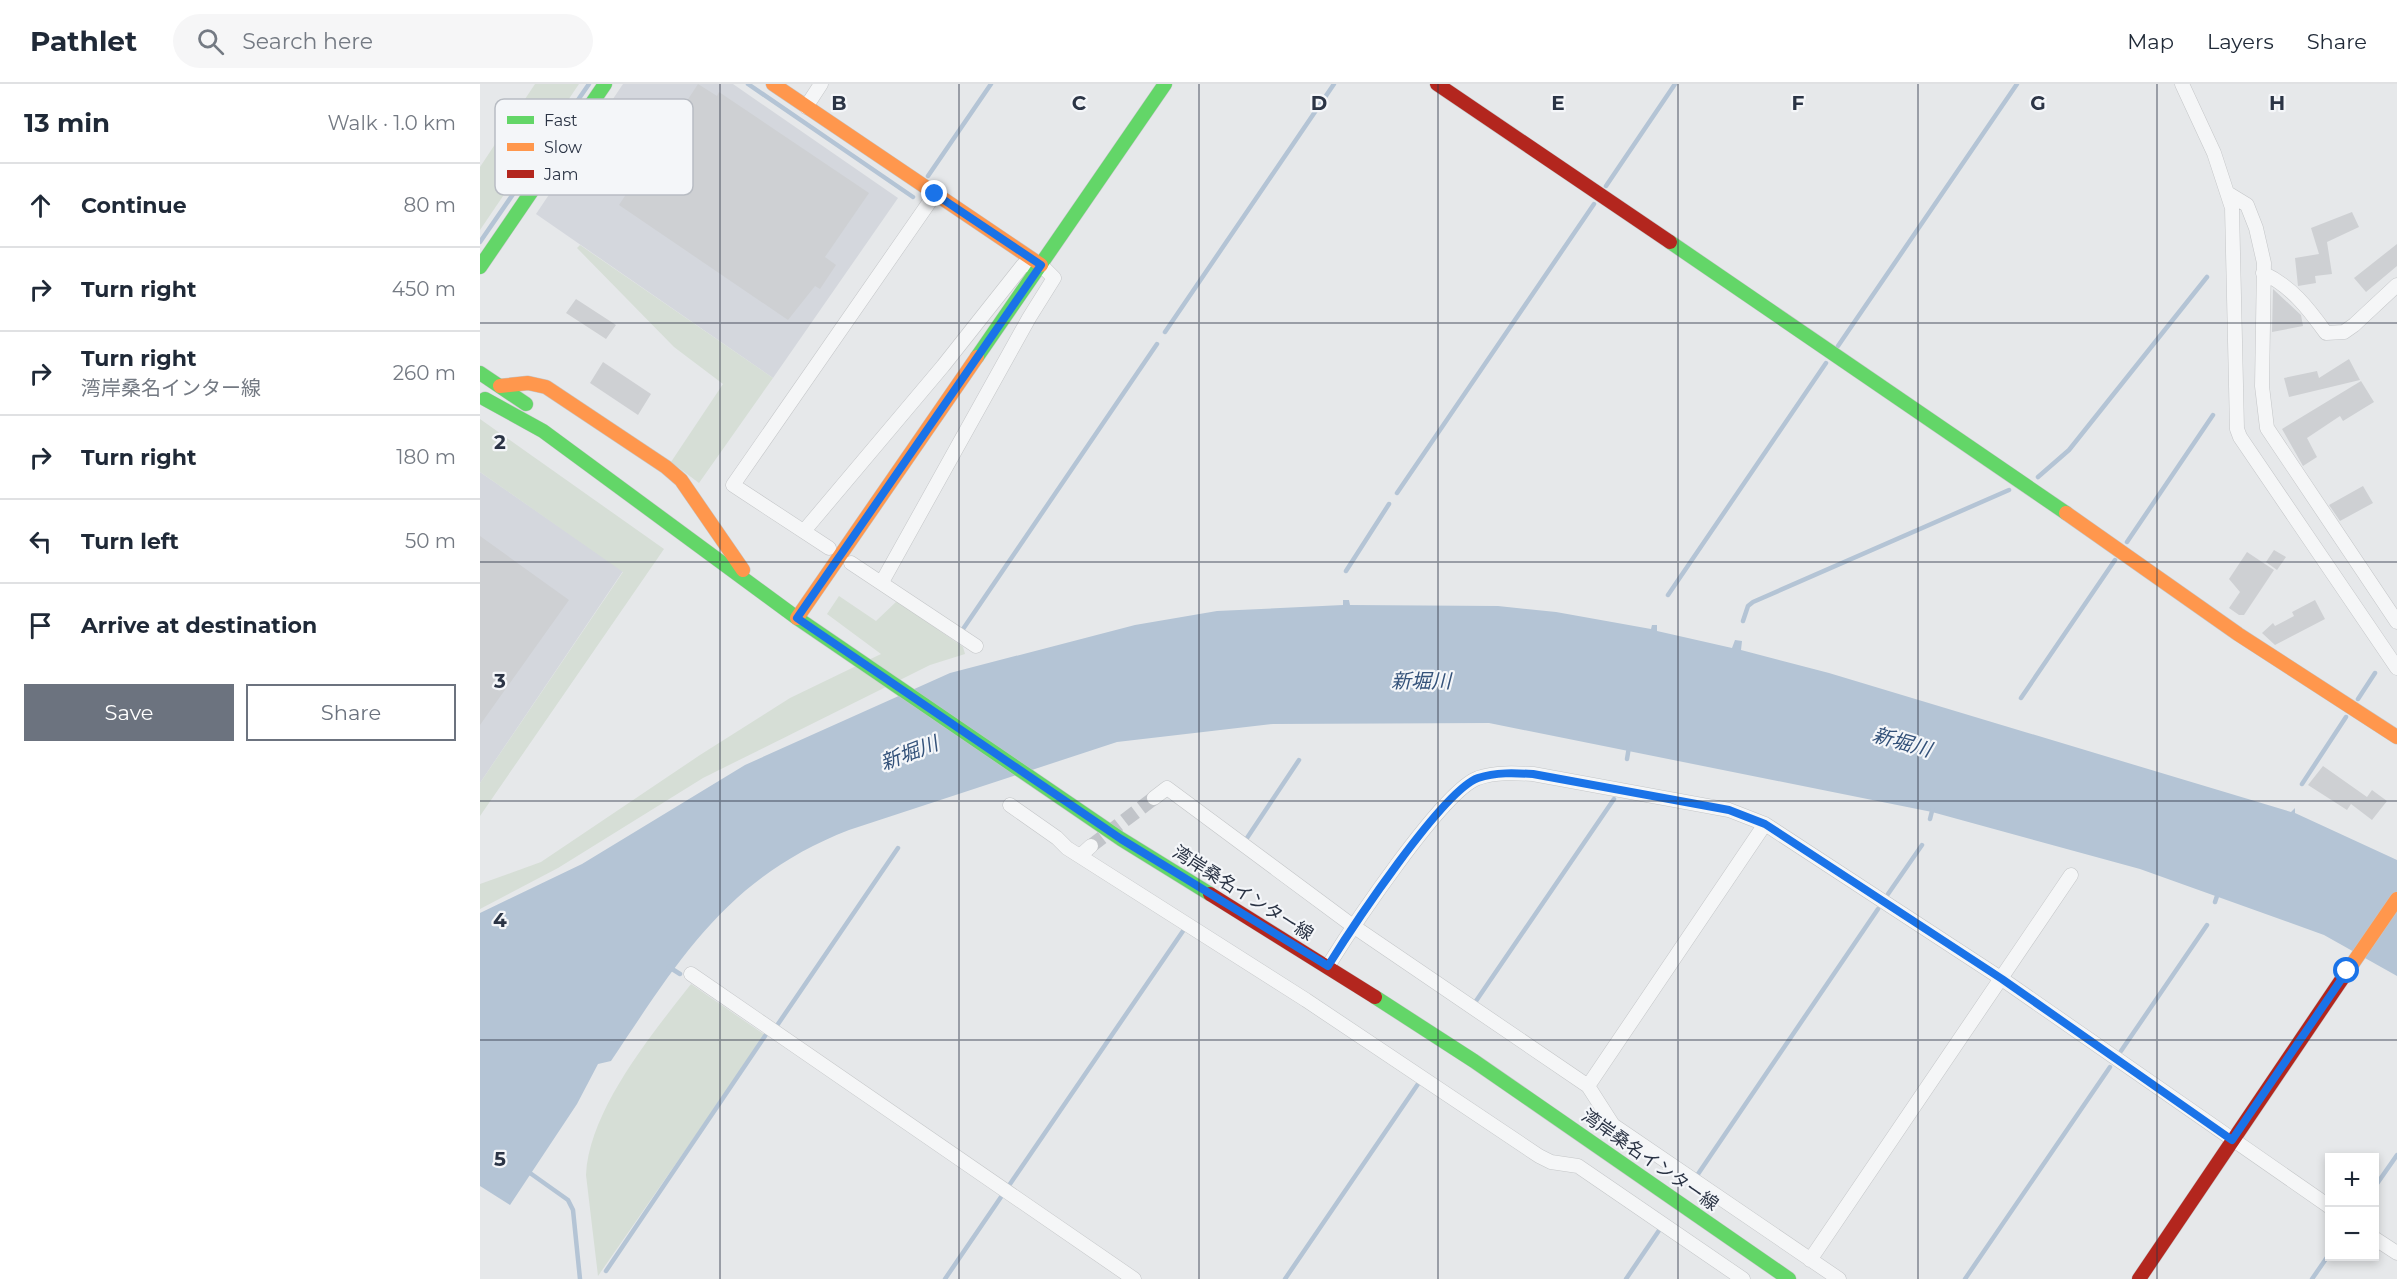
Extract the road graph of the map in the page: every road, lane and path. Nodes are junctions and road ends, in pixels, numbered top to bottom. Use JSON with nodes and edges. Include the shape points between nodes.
{"nodes":[{"id":1,"x":605,"y":84,"type":"edge"},
{"id":2,"x":773,"y":84,"type":"edge"},
{"id":3,"x":821,"y":84,"type":"edge"},
{"id":4,"x":1165,"y":84,"type":"edge"},
{"id":5,"x":1437,"y":84,"type":"edge"},
{"id":6,"x":2182,"y":84,"type":"edge"},
{"id":7,"x":595,"y":99,"type":"edge"},
{"id":8,"x":806,"y":107,"type":"junction"},
{"id":9,"x":935,"y":194,"type":"junction"},
{"id":10,"x":2229,"y":194,"type":"junction"},
{"id":11,"x":529,"y":195,"type":"edge"},
{"id":12,"x":1041,"y":265,"type":"junction"},
{"id":13,"x":480,"y":267,"type":"edge"},
{"id":14,"x":2263,"y":273,"type":"junction"},
{"id":15,"x":2397,"y":285,"type":"edge"},
{"id":16,"x":480,"y":373,"type":"edge"},
{"id":17,"x":500,"y":386,"type":"junction"},
{"id":18,"x":483,"y":397,"type":"edge"},
{"id":19,"x":518,"y":435,"type":"dead end"},
{"id":20,"x":658,"y":479,"type":"dead end"},
{"id":21,"x":637,"y":482,"type":"dead end"},
{"id":22,"x":613,"y":501,"type":"dead end"},
{"id":23,"x":683,"y":510,"type":"dead end"},
{"id":24,"x":804,"y":531,"type":"junction"},
{"id":25,"x":829,"y":548,"type":"dead end"},
{"id":26,"x":850,"y":563,"type":"dead end"},
{"id":27,"x":749,"y":579,"type":"junction"},
{"id":28,"x":882,"y":582,"type":"junction"},
{"id":29,"x":797,"y":618,"type":"junction"},
{"id":30,"x":2397,"y":622,"type":"edge"},
{"id":31,"x":976,"y":646,"type":"dead end"},
{"id":32,"x":2397,"y":668,"type":"edge"},
{"id":33,"x":2395,"y":732,"type":"edge"},
{"id":34,"x":1154,"y":798,"type":"tunnel mouth"},
{"id":35,"x":1010,"y":805,"type":"dead end"},
{"id":36,"x":1765,"y":824,"type":"junction"},
{"id":37,"x":1091,"y":846,"type":"tunnel mouth"},
{"id":38,"x":1080,"y":856,"type":"junction"},
{"id":39,"x":2071,"y":875,"type":"dead end"},
{"id":40,"x":2397,"y":899,"type":"edge"},
{"id":41,"x":1353,"y":926,"type":"junction"},
{"id":42,"x":1328,"y":966,"type":"junction"},
{"id":43,"x":692,"y":974,"type":"dead end"},
{"id":44,"x":2002,"y":979,"type":"junction"},
{"id":45,"x":1588,"y":1086,"type":"junction"},
{"id":46,"x":2232,"y":1140,"type":"junction"},
{"id":47,"x":2325,"y":1204,"type":"edge"},
{"id":48,"x":2379,"y":1241,"type":"edge"},
{"id":49,"x":2397,"y":1253,"type":"edge"},
{"id":50,"x":1810,"y":1260,"type":"junction"},
{"id":51,"x":1134,"y":1279,"type":"edge"},
{"id":52,"x":1743,"y":1279,"type":"edge"},
{"id":53,"x":1789,"y":1279,"type":"edge"},
{"id":54,"x":1839,"y":1279,"type":"edge"},
{"id":55,"x":2139,"y":1279,"type":"edge"}],
"edges":[{"from":1,"to":7,"type":"main road"},
{"from":2,"to":8,"type":"main road"},
{"from":3,"to":8,"type":"street"},
{"from":4,"to":12,"type":"main road"},
{"from":5,"to":33,"type":"main road","via":[[2015,477],[2238,634]]},
{"from":6,"to":10,"type":"street"},
{"from":8,"to":9,"type":"main road"},
{"from":9,"to":12,"type":"main road"},
{"from":9,"to":24,"type":"street","via":[[733,485]]},
{"from":10,"to":14,"type":"street","via":[[2247,205],[2256,228]]},
{"from":10,"to":32,"type":"street","via":[[2240,438]]},
{"from":11,"to":13,"type":"main road"},
{"from":12,"to":24,"type":"street","via":[[1023,265]]},
{"from":12,"to":28,"type":"street","via":[[1054,279]]},
{"from":12,"to":29,"type":"main road"},
{"from":14,"to":15,"type":"street","via":[[2283,282],[2326,333],[2344,332],[2354,326]]},
{"from":14,"to":30,"type":"street","via":[[2262,386],[2267,428]]},
{"from":16,"to":17,"type":"main road"},
{"from":17,"to":20,"type":"main road","via":[[537,397]]},
{"from":17,"to":21,"type":"main road"},
{"from":17,"to":27,"type":"main road","via":[[528,383],[546,387],[666,467],[688,489]]},
{"from":18,"to":19,"type":"main road"},
{"from":18,"to":27,"type":"main road","via":[[502,405]]},
{"from":22,"to":27,"type":"main road","via":[[691,555]]},
{"from":23,"to":27,"type":"main road"},
{"from":24,"to":25,"type":"street"},
{"from":26,"to":28,"type":"street"},
{"from":27,"to":29,"type":"main road","name":"湾岸桑名インター線"},
{"from":28,"to":31,"type":"street"},
{"from":29,"to":42,"type":"main road","name":"湾岸桑名インター線","via":[[1121,839]]},
{"from":34,"to":41,"type":"street","via":[[1167,788]]},
{"from":35,"to":38,"type":"street"},
{"from":36,"to":41,"type":"street","via":[[1729,810],[1533,774],[1506,773],[1477,779],[1452,796]]},
{"from":36,"to":44,"type":"street"},
{"from":36,"to":45,"type":"street"},
{"from":37,"to":38,"type":"street"},
{"from":38,"to":52,"type":"street","via":[[1539,1156],[1578,1166]]},
{"from":39,"to":44,"type":"street"},
{"from":40,"to":46,"type":"main road"},
{"from":41,"to":42,"type":"street"},
{"from":41,"to":45,"type":"street"},
{"from":42,"to":53,"type":"main road","name":"湾岸桑名インター線","via":[[1610,1153]]},
{"from":43,"to":51,"type":"street"},
{"from":44,"to":46,"type":"street"},
{"from":44,"to":50,"type":"street"},
{"from":45,"to":50,"type":"street","via":[[1613,1125]]},
{"from":46,"to":47,"type":"street"},
{"from":46,"to":55,"type":"main road"},
{"from":48,"to":49,"type":"street"},
{"from":50,"to":54,"type":"street"}]}
